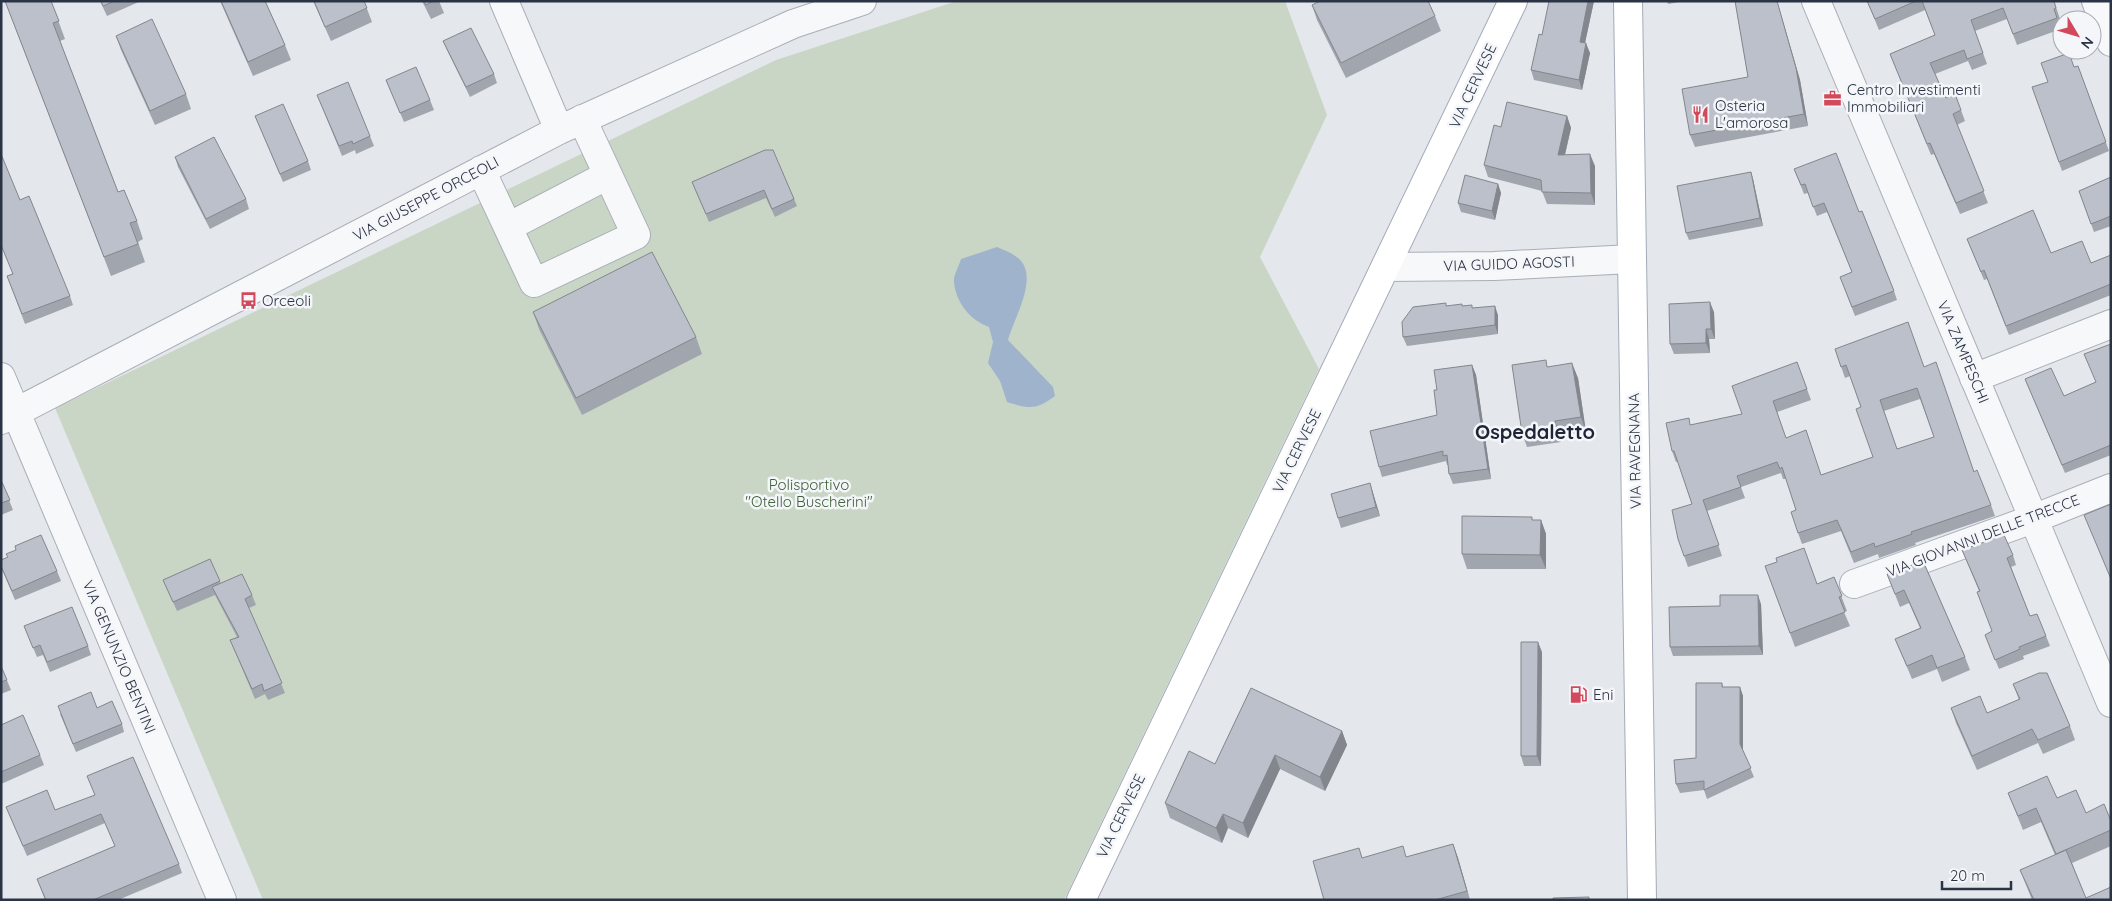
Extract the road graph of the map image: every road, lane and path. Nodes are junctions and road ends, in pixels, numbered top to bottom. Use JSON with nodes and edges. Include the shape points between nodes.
{"nodes":[{"id":1,"x":504,"y":1,"type":"edge"},
{"id":2,"x":862,"y":1,"type":"edge"},
{"id":3,"x":1513,"y":1,"type":"edge"},
{"id":4,"x":1628,"y":1,"type":"edge"},
{"id":5,"x":1816,"y":1,"type":"edge"},
{"id":6,"x":2096,"y":1,"type":"edge"},
{"id":7,"x":2111,"y":42,"type":"edge"},
{"id":8,"x":571,"y":125,"type":"junction"},
{"id":9,"x":481,"y":170,"type":"junction"},
{"id":10,"x":608,"y":175,"type":"junction"},
{"id":11,"x":508,"y":226,"type":"junction"},
{"id":12,"x":1632,"y":259,"type":"junction"},
{"id":13,"x":1386,"y":267,"type":"junction"},
{"id":14,"x":2111,"y":324,"type":"edge"},
{"id":15,"x":1,"y":377,"type":"edge"},
{"id":16,"x":1974,"y":378,"type":"junction"},
{"id":17,"x":9,"y":417,"type":"edge"},
{"id":18,"x":2111,"y":488,"type":"edge"},
{"id":19,"x":2034,"y":519,"type":"junction"},
{"id":20,"x":1854,"y":584,"type":"dead end"},
{"id":21,"x":2100,"y":646,"type":"edge"},
{"id":22,"x":2111,"y":703,"type":"edge"},
{"id":23,"x":222,"y":900,"type":"edge"},
{"id":24,"x":1081,"y":900,"type":"edge"},
{"id":25,"x":1642,"y":900,"type":"edge"}],
"edges":[{"from":1,"to":8,"type":"street"},
{"from":2,"to":8,"type":"street","name":"VIA GIUSEPPE ORCEOLI","via":[[793,24]]},
{"from":3,"to":13,"type":"main road","name":"VIA CERVESE"},
{"from":4,"to":12,"type":"main road","name":"VIA RAVEGNANA"},
{"from":5,"to":16,"type":"street","name":"VIA ZAMPESCHI"},
{"from":6,"to":7,"type":"street"},
{"from":8,"to":9,"type":"street","name":"VIA GIUSEPPE ORCEOLI"},
{"from":8,"to":10,"type":"street"},
{"from":9,"to":11,"type":"street"},
{"from":9,"to":17,"type":"street","name":"VIA GIUSEPPE ORCEOLI"},
{"from":10,"to":11,"type":"street"},
{"from":10,"to":11,"type":"street","via":[[636,235],[534,283]]},
{"from":12,"to":13,"type":"street","name":"VIA GUIDO AGOSTI","via":[[1494,266]]},
{"from":12,"to":25,"type":"main road","name":"VIA RAVEGNANA"},
{"from":13,"to":24,"type":"main road","name":"VIA CERVESE"},
{"from":14,"to":16,"type":"street"},
{"from":15,"to":17,"type":"street","name":"VIA GENUNZIO BENTINI"},
{"from":16,"to":19,"type":"street","name":"VIA ZAMPESCHI"},
{"from":17,"to":23,"type":"street","name":"VIA GENUNZIO BENTINI"},
{"from":18,"to":19,"type":"street","name":"VIA GIOVANNI DELLE TRECCE"},
{"from":19,"to":20,"type":"street","name":"VIA GIOVANNI DELLE TRECCE"},
{"from":19,"to":21,"type":"street","name":"VIA ZAMPESCHI"},
{"from":21,"to":22,"type":"street","name":"VIA ZAMPESCHI"}]}
